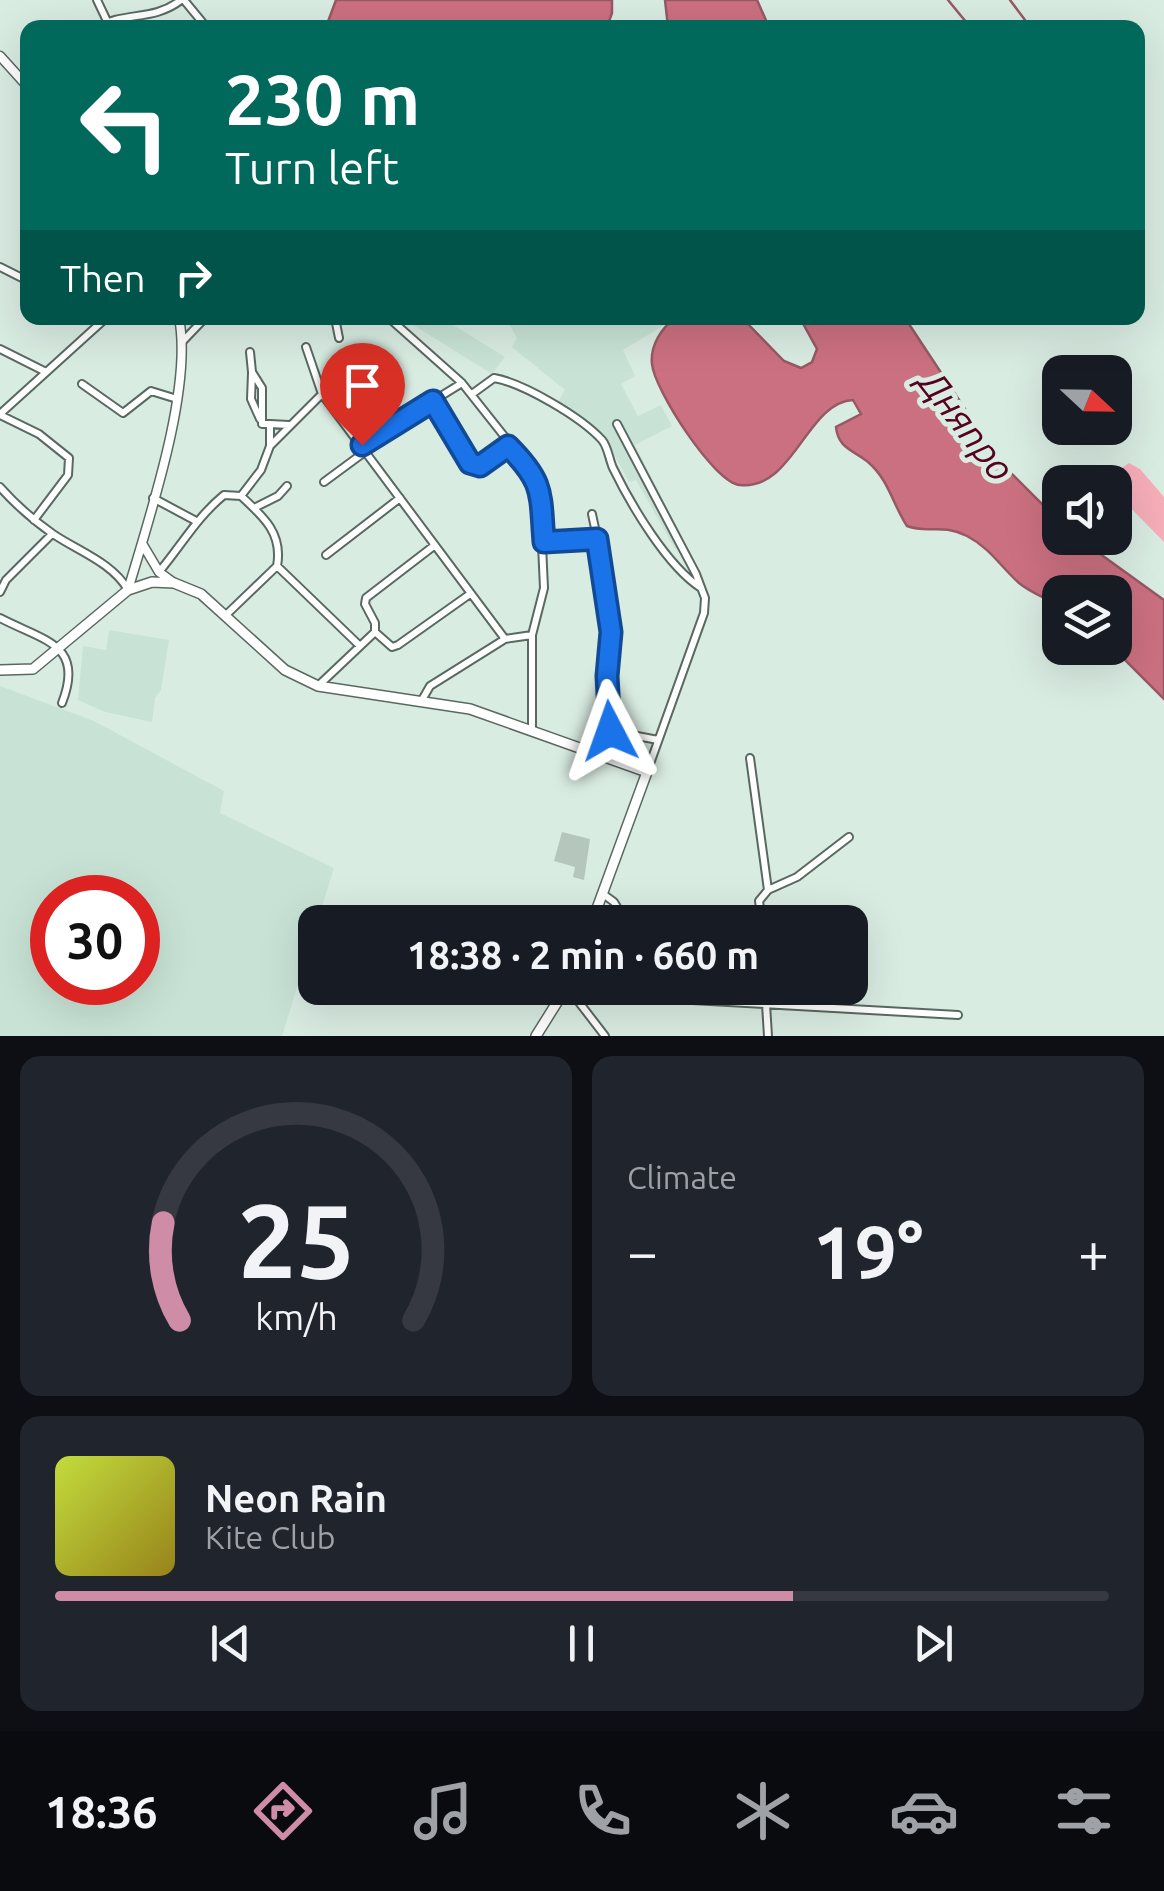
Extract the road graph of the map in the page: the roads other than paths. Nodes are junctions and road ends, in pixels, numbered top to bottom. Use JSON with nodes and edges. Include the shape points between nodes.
{"nodes":[{"id":1,"x":183,"y":0,"type":"edge"},
{"id":2,"x":115,"y":20,"type":"edge"},
{"id":3,"x":200,"y":20,"type":"edge"},
{"id":4,"x":0,"y":56,"type":"edge"},
{"id":5,"x":20,"y":78,"type":"edge"},
{"id":6,"x":95,"y":325,"type":"edge"},
{"id":7,"x":181,"y":325,"type":"edge"},
{"id":8,"x":198,"y":325,"type":"edge"},
{"id":9,"x":336,"y":325,"type":"edge"},
{"id":10,"x":397,"y":325,"type":"edge"},
{"id":11,"x":339,"y":338,"type":"dead end"},
{"id":12,"x":184,"y":341,"type":"junction"},
{"id":13,"x":306,"y":348,"type":"dead end"},
{"id":14,"x":0,"y":349,"type":"edge"},
{"id":15,"x":250,"y":352,"type":"dead end"},
{"id":16,"x":44,"y":371,"type":"junction"},
{"id":17,"x":462,"y":383,"type":"junction"},
{"id":18,"x":82,"y":384,"type":"dead end"},
{"id":19,"x":322,"y":394,"type":"junction"},
{"id":20,"x":472,"y":394,"type":"junction"},
{"id":21,"x":0,"y":396,"type":"edge"},
{"id":22,"x":177,"y":400,"type":"junction"},
{"id":23,"x":10,"y":401,"type":"junction"},
{"id":24,"x":433,"y":401,"type":"junction"},
{"id":25,"x":0,"y":414,"type":"edge"},
{"id":26,"x":266,"y":424,"type":"junction"},
{"id":27,"x":617,"y":424,"type":"dead end"},
{"id":28,"x":289,"y":425,"type":"junction"},
{"id":29,"x":270,"y":446,"type":"junction"},
{"id":30,"x":508,"y":446,"type":"junction"},
{"id":31,"x":364,"y":448,"type":"junction"},
{"id":32,"x":324,"y":482,"type":"dead end"},
{"id":33,"x":287,"y":486,"type":"dead end"},
{"id":34,"x":0,"y":487,"type":"edge"},
{"id":35,"x":241,"y":496,"type":"junction"},
{"id":36,"x":152,"y":498,"type":"junction"},
{"id":37,"x":400,"y":498,"type":"junction"},
{"id":38,"x":254,"y":508,"type":"junction"},
{"id":39,"x":592,"y":514,"type":"dead end"},
{"id":40,"x":34,"y":520,"type":"junction"},
{"id":41,"x":196,"y":521,"type":"junction"},
{"id":42,"x":52,"y":534,"type":"junction"},
{"id":43,"x":597,"y":539,"type":"junction"},
{"id":44,"x":142,"y":542,"type":"junction"},
{"id":45,"x":544,"y":542,"type":"junction"},
{"id":46,"x":435,"y":545,"type":"junction"},
{"id":47,"x":326,"y":555,"type":"dead end"},
{"id":48,"x":277,"y":566,"type":"junction"},
{"id":49,"x":0,"y":570,"type":"edge"},
{"id":50,"x":159,"y":572,"type":"junction"},
{"id":51,"x":6,"y":580,"type":"junction"},
{"id":52,"x":174,"y":582,"type":"junction"},
{"id":53,"x":702,"y":589,"type":"junction"},
{"id":54,"x":128,"y":590,"type":"junction"},
{"id":55,"x":0,"y":592,"type":"edge"},
{"id":56,"x":470,"y":594,"type":"junction"},
{"id":57,"x":226,"y":615,"type":"junction"},
{"id":58,"x":0,"y":618,"type":"edge"},
{"id":59,"x":375,"y":632,"type":"junction"},
{"id":60,"x":532,"y":635,"type":"junction"},
{"id":61,"x":505,"y":639,"type":"junction"},
{"id":62,"x":360,"y":646,"type":"junction"},
{"id":63,"x":61,"y":649,"type":"junction"},
{"id":64,"x":4,"y":671,"type":"edge"},
{"id":65,"x":318,"y":686,"type":"junction"},
{"id":66,"x":422,"y":700,"type":"junction"},
{"id":67,"x":62,"y":703,"type":"dead end"},
{"id":68,"x":532,"y":730,"type":"junction"},
{"id":69,"x":658,"y":740,"type":"junction"},
{"id":70,"x":750,"y":758,"type":"dead end"},
{"id":71,"x":647,"y":772,"type":"junction"},
{"id":72,"x":849,"y":837,"type":"dead end"},
{"id":73,"x":768,"y":890,"type":"junction"},
{"id":74,"x":603,"y":894,"type":"junction"},
{"id":75,"x":599,"y":905,"type":"edge"},
{"id":76,"x":616,"y":905,"type":"edge"},
{"id":77,"x":760,"y":905,"type":"edge"},
{"id":78,"x":556,"y":1005,"type":"edge"},
{"id":79,"x":580,"y":1005,"type":"edge"},
{"id":80,"x":766,"y":1005,"type":"edge"},
{"id":81,"x":782,"y":1005,"type":"edge"},
{"id":82,"x":958,"y":1016,"type":"dead end"},
{"id":83,"x":536,"y":1036,"type":"edge"},
{"id":84,"x":605,"y":1036,"type":"edge"},
{"id":85,"x":768,"y":1036,"type":"edge"}],
"edges":[{"from":1,"to":2,"type":"street","via":[[154,15]]},
{"from":1,"to":3,"type":"street"},
{"from":4,"to":5,"type":"street"},
{"from":6,"to":16,"type":"street"},
{"from":7,"to":12,"type":"street"},
{"from":8,"to":12,"type":"street"},
{"from":9,"to":11,"type":"street"},
{"from":10,"to":17,"type":"street"},
{"from":12,"to":22,"type":"street"},
{"from":13,"to":19,"type":"street"},
{"from":14,"to":16,"type":"street"},
{"from":15,"to":26,"type":"street"},
{"from":16,"to":23,"type":"street"},
{"from":17,"to":20,"type":"street"},
{"from":17,"to":24,"type":"street"},
{"from":18,"to":22,"type":"street","via":[[123,413],[151,391]]},
{"from":19,"to":28,"type":"street"},
{"from":19,"to":31,"type":"street"},
{"from":20,"to":30,"type":"street"},
{"from":20,"to":53,"type":"street","via":[[494,378],[510,381],[604,442],[648,527]]},
{"from":21,"to":23,"type":"street"},
{"from":22,"to":36,"type":"street"},
{"from":23,"to":25,"type":"street"},
{"from":24,"to":30,"type":"street","via":[[470,463],[480,466]]},
{"from":24,"to":31,"type":"street"},
{"from":25,"to":40,"type":"street","via":[[70,458],[68,475]]},
{"from":26,"to":28,"type":"street"},
{"from":26,"to":29,"type":"street"},
{"from":27,"to":53,"type":"street"},
{"from":28,"to":29,"type":"street"},
{"from":29,"to":35,"type":"street"},
{"from":30,"to":45,"type":"street","via":[[538,480]]},
{"from":31,"to":32,"type":"street"},
{"from":31,"to":37,"type":"street"},
{"from":33,"to":38,"type":"street"},
{"from":34,"to":40,"type":"street"},
{"from":35,"to":38,"type":"street"},
{"from":35,"to":41,"type":"street","via":[[224,495]]},
{"from":36,"to":41,"type":"street"},
{"from":36,"to":44,"type":"street"},
{"from":37,"to":46,"type":"street"},
{"from":37,"to":47,"type":"street"},
{"from":38,"to":48,"type":"street","via":[[280,547]]},
{"from":39,"to":43,"type":"street"},
{"from":40,"to":42,"type":"street"},
{"from":41,"to":50,"type":"street"},
{"from":42,"to":51,"type":"street"},
{"from":42,"to":54,"type":"street","via":[[120,576]]},
{"from":43,"to":45,"type":"street"},
{"from":43,"to":69,"type":"street","via":[[611,632],[610,731]]},
{"from":44,"to":50,"type":"street"},
{"from":44,"to":54,"type":"street"},
{"from":45,"to":60,"type":"street","via":[[544,588]]},
{"from":46,"to":56,"type":"street"},
{"from":46,"to":59,"type":"street","via":[[366,598]]},
{"from":48,"to":57,"type":"street"},
{"from":48,"to":62,"type":"street"},
{"from":49,"to":51,"type":"street"},
{"from":50,"to":52,"type":"street"},
{"from":51,"to":55,"type":"street"},
{"from":52,"to":54,"type":"main road"},
{"from":52,"to":57,"type":"main road"},
{"from":53,"to":69,"type":"street","via":[[704,613]]},
{"from":54,"to":63,"type":"main road"},
{"from":56,"to":59,"type":"street","via":[[398,646]]},
{"from":56,"to":61,"type":"street"},
{"from":57,"to":65,"type":"main road","via":[[290,674]]},
{"from":58,"to":63,"type":"street"},
{"from":59,"to":62,"type":"street"},
{"from":60,"to":61,"type":"street"},
{"from":60,"to":68,"type":"street"},
{"from":61,"to":66,"type":"street","via":[[430,686]]},
{"from":62,"to":65,"type":"street"},
{"from":63,"to":64,"type":"main road","via":[[33,669]]},
{"from":63,"to":67,"type":"street","via":[[72,680]]},
{"from":65,"to":66,"type":"main road"},
{"from":66,"to":68,"type":"main road"},
{"from":68,"to":71,"type":"main road"},
{"from":69,"to":71,"type":"street"},
{"from":70,"to":73,"type":"street"},
{"from":71,"to":74,"type":"main road"},
{"from":72,"to":73,"type":"street","via":[[797,877]]},
{"from":73,"to":77,"type":"street"},
{"from":74,"to":75,"type":"main road"},
{"from":74,"to":76,"type":"street"},
{"from":78,"to":83,"type":"main road"},
{"from":79,"to":84,"type":"street"},
{"from":80,"to":85,"type":"street"},
{"from":81,"to":82,"type":"street"}]}
